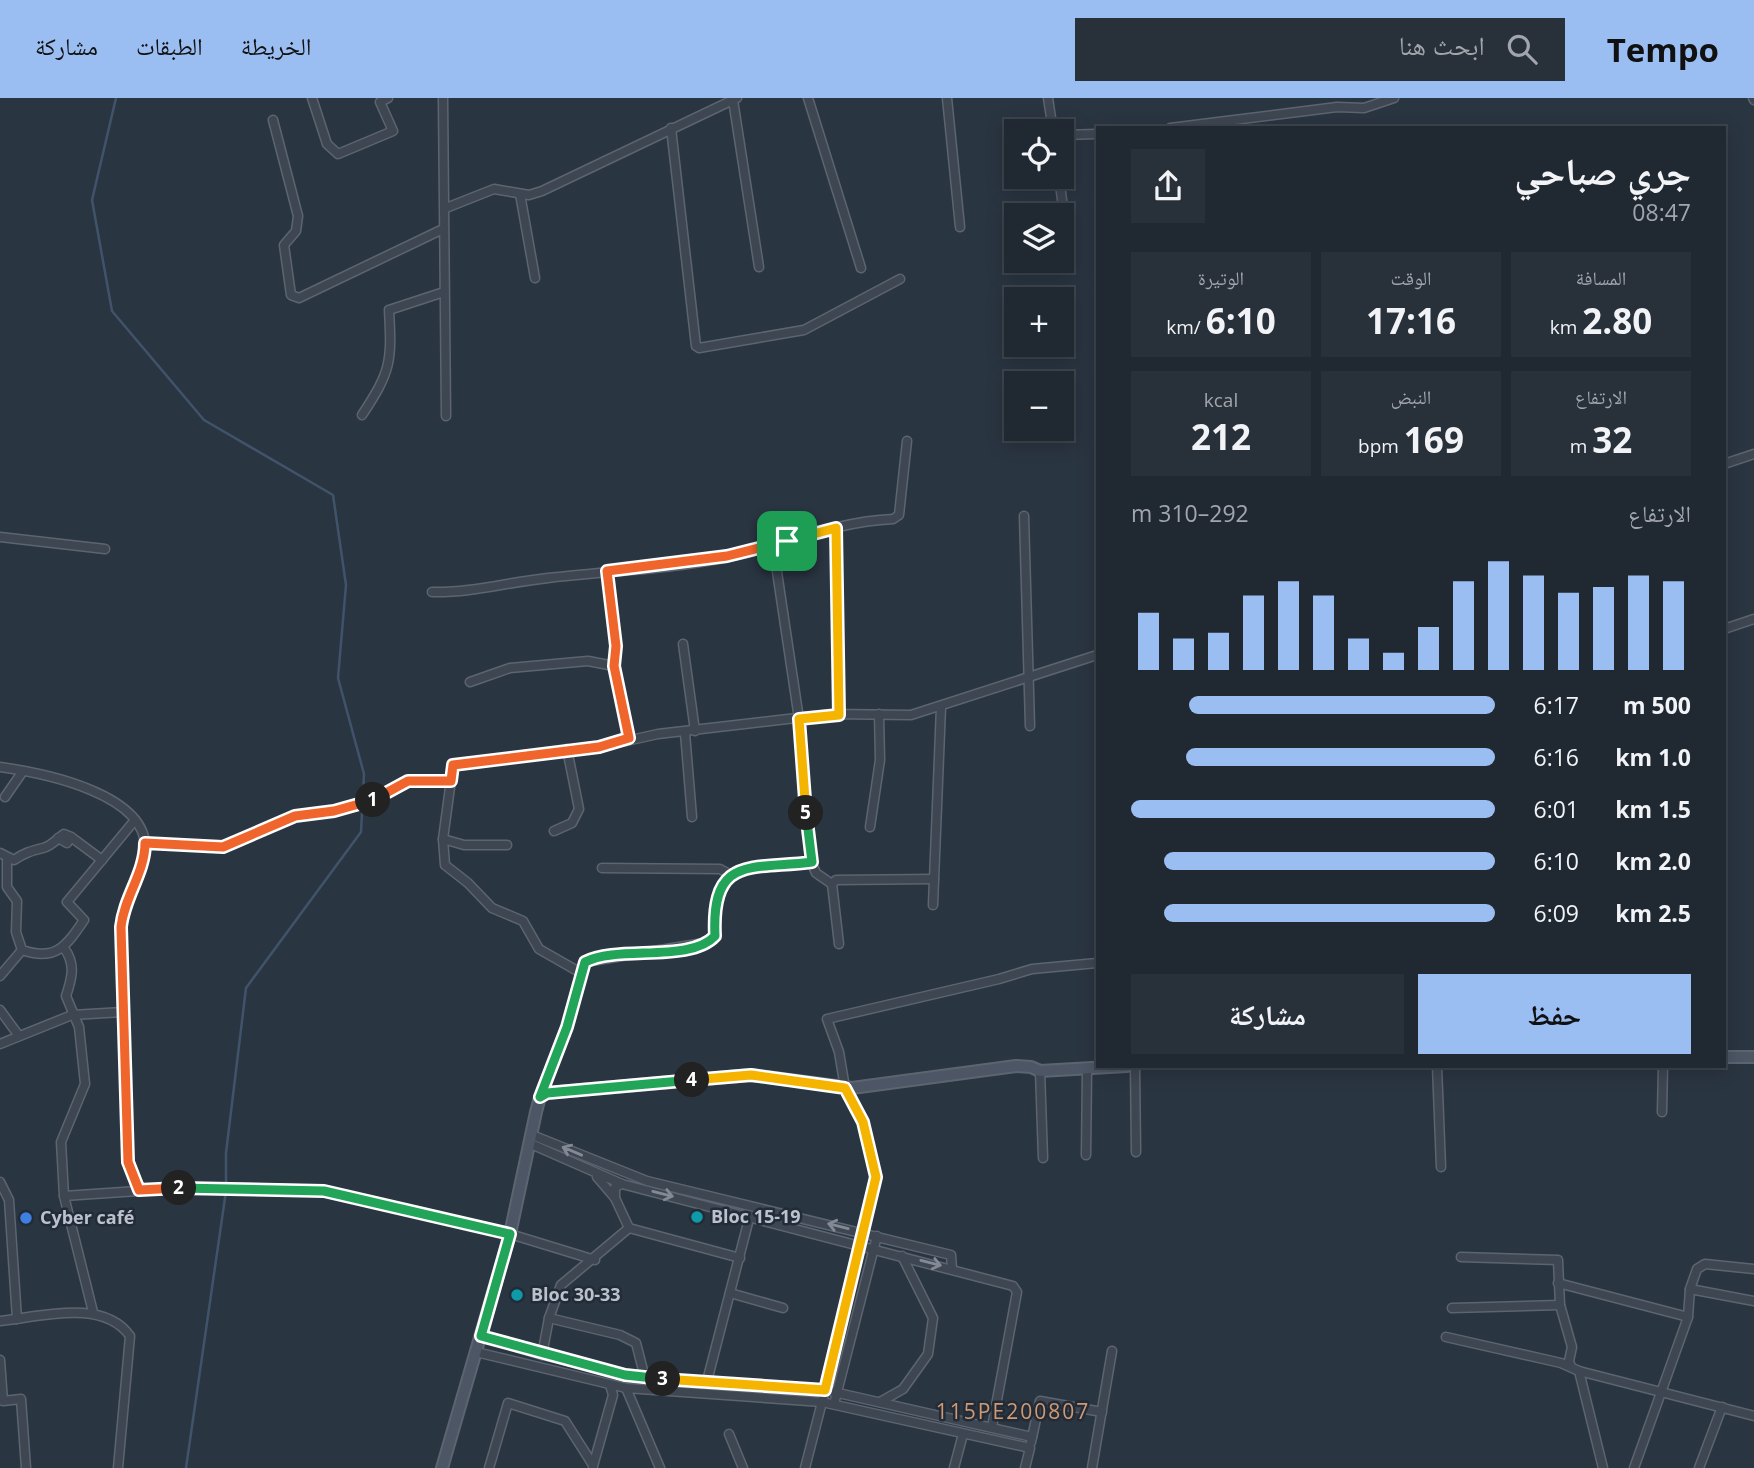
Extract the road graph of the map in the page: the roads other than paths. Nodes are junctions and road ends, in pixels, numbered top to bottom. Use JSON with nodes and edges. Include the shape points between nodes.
{"nodes":[{"id":1,"x":312,"y":98,"type":"edge"},
{"id":2,"x":388,"y":98,"type":"edge"},
{"id":3,"x":443,"y":98,"type":"edge"},
{"id":4,"x":808,"y":98,"type":"edge"},
{"id":5,"x":947,"y":98,"type":"edge"},
{"id":6,"x":1048,"y":98,"type":"edge"},
{"id":7,"x":1394,"y":98,"type":"edge"},
{"id":8,"x":735,"y":99,"type":"edge"},
{"id":9,"x":1351,"y":102,"type":"edge"},
{"id":10,"x":1051,"y":119,"type":"edge"},
{"id":11,"x":273,"y":120,"type":"dead end"},
{"id":12,"x":1184,"y":126,"type":"edge"},
{"id":13,"x":671,"y":128,"type":"junction"},
{"id":14,"x":1096,"y":134,"type":"edge"},
{"id":15,"x":1074,"y":135,"type":"edge"},
{"id":16,"x":520,"y":194,"type":"junction"},
{"id":17,"x":446,"y":208,"type":"junction"},
{"id":18,"x":960,"y":227,"type":"dead end"},
{"id":19,"x":443,"y":229,"type":"junction"},
{"id":20,"x":758,"y":267,"type":"dead end"},
{"id":21,"x":861,"y":268,"type":"dead end"},
{"id":22,"x":535,"y":278,"type":"dead end"},
{"id":23,"x":900,"y":279,"type":"dead end"},
{"id":24,"x":444,"y":292,"type":"junction"},
{"id":25,"x":362,"y":415,"type":"dead end"},
{"id":26,"x":446,"y":416,"type":"dead end"},
{"id":27,"x":907,"y":441,"type":"dead end"},
{"id":28,"x":1754,"y":454,"type":"edge"},
{"id":29,"x":1726,"y":463,"type":"edge"},
{"id":30,"x":1024,"y":516,"type":"dead end"},
{"id":31,"x":836,"y":528,"type":"junction"},
{"id":32,"x":0,"y":537,"type":"edge"},
{"id":33,"x":773,"y":545,"type":"junction"},
{"id":34,"x":105,"y":549,"type":"dead end"},
{"id":35,"x":607,"y":571,"type":"junction"},
{"id":36,"x":432,"y":592,"type":"dead end"},
{"id":37,"x":1754,"y":619,"type":"edge"},
{"id":38,"x":1726,"y":628,"type":"edge"},
{"id":39,"x":683,"y":644,"type":"dead end"},
{"id":40,"x":1096,"y":655,"type":"edge"},
{"id":41,"x":614,"y":666,"type":"junction"},
{"id":42,"x":1028,"y":678,"type":"junction"},
{"id":43,"x":470,"y":682,"type":"dead end"},
{"id":44,"x":942,"y":707,"type":"junction"},
{"id":45,"x":880,"y":714,"type":"junction"},
{"id":46,"x":839,"y":715,"type":"junction"},
{"id":47,"x":799,"y":719,"type":"junction"},
{"id":48,"x":1030,"y":726,"type":"dead end"},
{"id":49,"x":695,"y":730,"type":"junction"},
{"id":50,"x":685,"y":733,"type":"junction"},
{"id":51,"x":629,"y":738,"type":"junction"},
{"id":52,"x":567,"y":749,"type":"junction"},
{"id":53,"x":0,"y":767,"type":"edge"},
{"id":54,"x":23,"y":771,"type":"junction"},
{"id":55,"x":451,"y":781,"type":"junction"},
{"id":56,"x":5,"y":797,"type":"dead end"},
{"id":57,"x":692,"y":817,"type":"dead end"},
{"id":58,"x":135,"y":820,"type":"junction"},
{"id":59,"x":870,"y":827,"type":"dead end"},
{"id":60,"x":554,"y":831,"type":"dead end"},
{"id":61,"x":443,"y":839,"type":"junction"},
{"id":62,"x":145,"y":843,"type":"junction"},
{"id":63,"x":507,"y":845,"type":"dead end"},
{"id":64,"x":4,"y":856,"type":"edge"},
{"id":65,"x":102,"y":860,"type":"junction"},
{"id":66,"x":812,"y":862,"type":"junction"},
{"id":67,"x":602,"y":868,"type":"dead end"},
{"id":68,"x":731,"y":874,"type":"junction"},
{"id":69,"x":934,"y":879,"type":"junction"},
{"id":70,"x":832,"y":884,"type":"junction"},
{"id":71,"x":933,"y":905,"type":"dead end"},
{"id":72,"x":839,"y":944,"type":"dead end"},
{"id":73,"x":65,"y":948,"type":"junction"},
{"id":74,"x":22,"y":950,"type":"junction"},
{"id":75,"x":1096,"y":963,"type":"edge"},
{"id":76,"x":581,"y":973,"type":"junction"},
{"id":77,"x":0,"y":976,"type":"edge"},
{"id":78,"x":0,"y":1010,"type":"edge"},
{"id":79,"x":123,"y":1012,"type":"junction"},
{"id":80,"x":72,"y":1015,"type":"junction"},
{"id":81,"x":19,"y":1036,"type":"junction"},
{"id":82,"x":0,"y":1044,"type":"edge"},
{"id":83,"x":1726,"y":1057,"type":"edge"},
{"id":84,"x":1754,"y":1057,"type":"edge"},
{"id":85,"x":1107,"y":1068,"type":"edge"},
{"id":86,"x":1135,"y":1068,"type":"edge"},
{"id":87,"x":1437,"y":1068,"type":"edge"},
{"id":88,"x":1663,"y":1068,"type":"edge"},
{"id":89,"x":1087,"y":1070,"type":"junction"},
{"id":90,"x":1040,"y":1071,"type":"junction"},
{"id":91,"x":845,"y":1088,"type":"junction"},
{"id":92,"x":540,"y":1097,"type":"junction"},
{"id":93,"x":1662,"y":1112,"type":"dead end"},
{"id":94,"x":531,"y":1140,"type":"junction"},
{"id":95,"x":1136,"y":1152,"type":"dead end"},
{"id":96,"x":1086,"y":1154,"type":"dead end"},
{"id":97,"x":1043,"y":1158,"type":"dead end"},
{"id":98,"x":580,"y":1166,"type":"junction"},
{"id":99,"x":1441,"y":1167,"type":"dead end"},
{"id":100,"x":0,"y":1182,"type":"edge"},
{"id":101,"x":622,"y":1184,"type":"junction"},
{"id":102,"x":139,"y":1190,"type":"junction"},
{"id":103,"x":64,"y":1196,"type":"junction"},
{"id":104,"x":615,"y":1198,"type":"junction"},
{"id":105,"x":750,"y":1215,"type":"junction"},
{"id":106,"x":629,"y":1228,"type":"junction"},
{"id":107,"x":863,"y":1233,"type":"junction"},
{"id":108,"x":510,"y":1234,"type":"junction"},
{"id":109,"x":877,"y":1236,"type":"junction"},
{"id":110,"x":860,"y":1245,"type":"junction"},
{"id":111,"x":873,"y":1248,"type":"junction"},
{"id":112,"x":902,"y":1256,"type":"junction"},
{"id":113,"x":1461,"y":1257,"type":"dead end"},
{"id":114,"x":740,"y":1258,"type":"junction"},
{"id":115,"x":595,"y":1259,"type":"junction"},
{"id":116,"x":952,"y":1269,"type":"junction"},
{"id":117,"x":1754,"y":1269,"type":"edge"},
{"id":118,"x":1558,"y":1283,"type":"junction"},
{"id":119,"x":1690,"y":1289,"type":"junction"},
{"id":120,"x":730,"y":1293,"type":"junction"},
{"id":121,"x":1754,"y":1301,"type":"edge"},
{"id":122,"x":1560,"y":1305,"type":"junction"},
{"id":123,"x":783,"y":1308,"type":"dead end"},
{"id":124,"x":1452,"y":1308,"type":"dead end"},
{"id":125,"x":93,"y":1312,"type":"junction"},
{"id":126,"x":1688,"y":1317,"type":"junction"},
{"id":127,"x":549,"y":1318,"type":"junction"},
{"id":128,"x":17,"y":1319,"type":"junction"},
{"id":129,"x":0,"y":1321,"type":"edge"},
{"id":130,"x":481,"y":1336,"type":"junction"},
{"id":131,"x":1446,"y":1337,"type":"dead end"},
{"id":132,"x":1112,"y":1351,"type":"dead end"},
{"id":133,"x":476,"y":1352,"type":"junction"},
{"id":134,"x":542,"y":1355,"type":"junction"},
{"id":135,"x":0,"y":1360,"type":"edge"},
{"id":136,"x":1571,"y":1367,"type":"junction"},
{"id":137,"x":1580,"y":1371,"type":"junction"},
{"id":138,"x":645,"y":1378,"type":"junction"},
{"id":139,"x":707,"y":1381,"type":"junction"},
{"id":140,"x":610,"y":1385,"type":"junction"},
{"id":141,"x":626,"y":1388,"type":"junction"},
{"id":142,"x":825,"y":1390,"type":"junction"},
{"id":143,"x":1659,"y":1391,"type":"junction"},
{"id":144,"x":704,"y":1392,"type":"junction"},
{"id":145,"x":837,"y":1392,"type":"junction"},
{"id":146,"x":822,"y":1402,"type":"junction"},
{"id":147,"x":880,"y":1402,"type":"junction"},
{"id":148,"x":834,"y":1404,"type":"junction"},
{"id":149,"x":1721,"y":1407,"type":"junction"},
{"id":150,"x":1102,"y":1412,"type":"junction"},
{"id":151,"x":1754,"y":1416,"type":"edge"},
{"id":152,"x":992,"y":1427,"type":"junction"},
{"id":153,"x":729,"y":1434,"type":"dead end"},
{"id":154,"x":963,"y":1434,"type":"junction"},
{"id":155,"x":1032,"y":1437,"type":"junction"},
{"id":156,"x":1030,"y":1448,"type":"junction"},
{"id":157,"x":592,"y":1466,"type":"edge"},
{"id":158,"x":26,"y":1468,"type":"edge"},
{"id":159,"x":118,"y":1468,"type":"edge"},
{"id":160,"x":442,"y":1468,"type":"edge"},
{"id":161,"x":489,"y":1468,"type":"edge"},
{"id":162,"x":660,"y":1468,"type":"edge"},
{"id":163,"x":743,"y":1468,"type":"edge"},
{"id":164,"x":805,"y":1468,"type":"edge"},
{"id":165,"x":954,"y":1468,"type":"edge"},
{"id":166,"x":1025,"y":1468,"type":"edge"},
{"id":167,"x":1092,"y":1468,"type":"edge"},
{"id":168,"x":1603,"y":1468,"type":"edge"},
{"id":169,"x":1634,"y":1468,"type":"edge"},
{"id":170,"x":1699,"y":1468,"type":"edge"}],
"edges":[{"from":1,"to":2,"type":"street","via":[[327,144],[342,154],[393,131],[380,102]]},
{"from":3,"to":17,"type":"street"},
{"from":4,"to":21,"type":"street"},
{"from":5,"to":18,"type":"street"},
{"from":6,"to":10,"type":"street"},
{"from":7,"to":9,"type":"street","via":[[1380,105]]},
{"from":8,"to":13,"type":"street"},
{"from":8,"to":20,"type":"street"},
{"from":9,"to":12,"type":"street"},
{"from":11,"to":19,"type":"street","via":[[297,209],[296,232],[285,245],[294,297]]},
{"from":13,"to":16,"type":"street","via":[[542,191]]},
{"from":13,"to":23,"type":"street","via":[[699,348],[804,330]]},
{"from":14,"to":15,"type":"street"},
{"from":16,"to":17,"type":"street","via":[[494,189]]},
{"from":16,"to":22,"type":"street"},
{"from":17,"to":19,"type":"street"},
{"from":19,"to":24,"type":"street"},
{"from":24,"to":25,"type":"street","via":[[389,310],[391,361],[387,376]]},
{"from":24,"to":26,"type":"street"},
{"from":27,"to":31,"type":"street","via":[[898,515]]},
{"from":28,"to":29,"type":"street"},
{"from":30,"to":42,"type":"street"},
{"from":31,"to":33,"type":"street"},
{"from":31,"to":46,"type":"street"},
{"from":32,"to":34,"type":"street"},
{"from":33,"to":35,"type":"street","via":[[683,564]]},
{"from":33,"to":47,"type":"street"},
{"from":35,"to":36,"type":"street"},
{"from":35,"to":41,"type":"street"},
{"from":37,"to":38,"type":"street"},
{"from":39,"to":49,"type":"street"},
{"from":40,"to":42,"type":"street"},
{"from":41,"to":43,"type":"street","via":[[588,661],[510,668]]},
{"from":41,"to":51,"type":"street"},
{"from":42,"to":44,"type":"street"},
{"from":42,"to":48,"type":"street"},
{"from":44,"to":45,"type":"street","via":[[911,715]]},
{"from":44,"to":69,"type":"street"},
{"from":45,"to":46,"type":"street"},
{"from":45,"to":59,"type":"street","via":[[880,760]]},
{"from":46,"to":47,"type":"street"},
{"from":47,"to":49,"type":"street"},
{"from":47,"to":66,"type":"street"},
{"from":49,"to":50,"type":"street"},
{"from":50,"to":51,"type":"street"},
{"from":50,"to":57,"type":"street"},
{"from":51,"to":52,"type":"street","via":[[599,747]]},
{"from":52,"to":55,"type":"street","via":[[453,765]]},
{"from":52,"to":60,"type":"street","via":[[579,809],[572,823]]},
{"from":53,"to":54,"type":"street"},
{"from":54,"to":56,"type":"street"},
{"from":54,"to":58,"type":"street","via":[[107,795]]},
{"from":55,"to":61,"type":"street"},
{"from":55,"to":62,"type":"street","via":[[408,781],[372,801],[295,816],[223,847]]},
{"from":58,"to":62,"type":"street"},
{"from":58,"to":65,"type":"street"},
{"from":61,"to":63,"type":"street","via":[[464,845]]},
{"from":61,"to":76,"type":"street","via":[[445,865],[492,908],[523,921],[539,949]]},
{"from":62,"to":79,"type":"street","via":[[143,863],[122,918]]},
{"from":64,"to":65,"type":"street","via":[[14,860],[45,848],[64,834]]},
{"from":64,"to":74,"type":"street","via":[[7,887],[17,901],[16,932]]},
{"from":65,"to":73,"type":"street","via":[[67,902],[84,920]]},
{"from":66,"to":68,"type":"street","via":[[758,865]]},
{"from":66,"to":70,"type":"street","via":[[816,873]]},
{"from":67,"to":68,"type":"street","via":[[720,869]]},
{"from":68,"to":76,"type":"street","via":[[715,910],[711,940],[679,949],[588,960]]},
{"from":69,"to":70,"type":"street","via":[[836,880]]},
{"from":69,"to":71,"type":"street"},
{"from":70,"to":72,"type":"street"},
{"from":73,"to":74,"type":"street","via":[[48,955]]},
{"from":73,"to":80,"type":"street","via":[[72,958],[66,996]]},
{"from":74,"to":77,"type":"street"},
{"from":75,"to":91,"type":"street","via":[[1042,967],[830,1017],[828,1028],[839,1052]]},
{"from":76,"to":92,"type":"street","via":[[567,1027]]},
{"from":78,"to":81,"type":"street"},
{"from":79,"to":80,"type":"street"},
{"from":79,"to":102,"type":"street","via":[[128,1162]]},
{"from":80,"to":81,"type":"street"},
{"from":80,"to":103,"type":"street","via":[[79,1027],[85,1084],[61,1142]]},
{"from":81,"to":82,"type":"street"},
{"from":83,"to":84,"type":"street"},
{"from":85,"to":89,"type":"street"},
{"from":86,"to":95,"type":"street"},
{"from":87,"to":99,"type":"street"},
{"from":88,"to":93,"type":"street"},
{"from":89,"to":90,"type":"street"},
{"from":89,"to":96,"type":"street"},
{"from":90,"to":91,"type":"street","via":[[1016,1066]]},
{"from":90,"to":97,"type":"street"},
{"from":91,"to":92,"type":"street","via":[[751,1075]]},
{"from":91,"to":107,"type":"street","via":[[863,1122],[876,1177]]},
{"from":92,"to":94,"type":"street"},
{"from":94,"to":98,"type":"street"},
{"from":107,"to":94,"type":"street","one_way":true,"via":[[648,1181]]},
{"from":94,"to":108,"type":"street"},
{"from":98,"to":101,"type":"street"},
{"from":98,"to":104,"type":"street","via":[[604,1182]]},
{"from":100,"to":128,"type":"street","via":[[9,1200]]},
{"from":101,"to":104,"type":"street","via":[[615,1187]]},
{"from":101,"to":105,"type":"street","one_way":true},
{"from":102,"to":103,"type":"street"},
{"from":102,"to":108,"type":"street","via":[[196,1187],[337,1192]]},
{"from":103,"to":125,"type":"street"},
{"from":104,"to":106,"type":"street"},
{"from":105,"to":110,"type":"street"},
{"from":105,"to":114,"type":"street"},
{"from":106,"to":114,"type":"street"},
{"from":106,"to":115,"type":"street"},
{"from":107,"to":109,"type":"street"},
{"from":107,"to":110,"type":"street"},
{"from":108,"to":115,"type":"street"},
{"from":108,"to":130,"type":"street"},
{"from":109,"to":111,"type":"street"},
{"from":109,"to":116,"type":"street","via":[[951,1255]]},
{"from":110,"to":111,"type":"street"},
{"from":110,"to":142,"type":"street"},
{"from":111,"to":112,"type":"street"},
{"from":111,"to":145,"type":"street"},
{"from":112,"to":116,"type":"street","one_way":true},
{"from":112,"to":147,"type":"street","via":[[932,1312],[930,1342],[928,1354],[903,1389]]},
{"from":113,"to":118,"type":"street","via":[[1558,1260]]},
{"from":114,"to":120,"type":"street"},
{"from":115,"to":127,"type":"street","via":[[561,1284]]},
{"from":116,"to":152,"type":"street","via":[[1013,1286],[1017,1292]]},
{"from":117,"to":119,"type":"street","via":[[1705,1264],[1697,1269]]},
{"from":118,"to":122,"type":"street"},
{"from":118,"to":126,"type":"street"},
{"from":119,"to":121,"type":"street"},
{"from":119,"to":126,"type":"street"},
{"from":120,"to":123,"type":"street"},
{"from":120,"to":139,"type":"street"},
{"from":122,"to":124,"type":"street"},
{"from":122,"to":136,"type":"street","via":[[1572,1347]]},
{"from":125,"to":128,"type":"street"},
{"from":125,"to":159,"type":"street","via":[[116,1320],[130,1335]]},
{"from":126,"to":143,"type":"street"},
{"from":127,"to":134,"type":"street"},
{"from":127,"to":138,"type":"street","via":[[636,1343]]},
{"from":128,"to":129,"type":"street"},
{"from":130,"to":133,"type":"street"},
{"from":130,"to":134,"type":"street"},
{"from":131,"to":136,"type":"street"},
{"from":132,"to":150,"type":"street"},
{"from":133,"to":140,"type":"street"},
{"from":133,"to":160,"type":"street"},
{"from":134,"to":138,"type":"street"},
{"from":135,"to":158,"type":"street","via":[[4,1401],[21,1399]]},
{"from":136,"to":137,"type":"street"},
{"from":137,"to":143,"type":"street"},
{"from":137,"to":168,"type":"street"},
{"from":138,"to":139,"type":"street"},
{"from":139,"to":142,"type":"street"},
{"from":139,"to":144,"type":"street"},
{"from":140,"to":141,"type":"street"},
{"from":140,"to":157,"type":"street","via":[[613,1395]]},
{"from":141,"to":144,"type":"street"},
{"from":141,"to":162,"type":"street"},
{"from":142,"to":145,"type":"street"},
{"from":142,"to":146,"type":"street"},
{"from":143,"to":149,"type":"street"},
{"from":143,"to":169,"type":"street"},
{"from":144,"to":146,"type":"street"},
{"from":145,"to":147,"type":"street"},
{"from":145,"to":148,"type":"street"},
{"from":146,"to":148,"type":"street"},
{"from":146,"to":164,"type":"street"},
{"from":147,"to":152,"type":"street"},
{"from":148,"to":154,"type":"street"},
{"from":149,"to":151,"type":"street"},
{"from":149,"to":170,"type":"street"},
{"from":150,"to":155,"type":"street","via":[[1040,1401]]},
{"from":150,"to":167,"type":"street"},
{"from":152,"to":155,"type":"street"},
{"from":153,"to":163,"type":"street"},
{"from":154,"to":156,"type":"street"},
{"from":154,"to":165,"type":"street"},
{"from":155,"to":156,"type":"street"},
{"from":156,"to":166,"type":"street"},
{"from":157,"to":161,"type":"street","via":[[565,1422],[508,1403]]}]}
